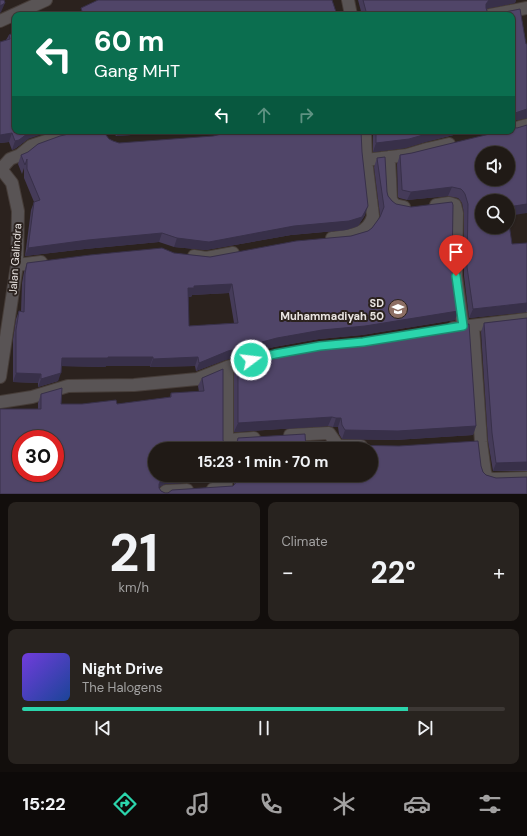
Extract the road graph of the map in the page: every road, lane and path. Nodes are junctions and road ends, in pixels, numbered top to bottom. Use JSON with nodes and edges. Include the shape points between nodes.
{"nodes":[{"id":1,"x":46,"y":0,"type":"edge"},
{"id":2,"x":348,"y":0,"type":"edge"},
{"id":3,"x":527,"y":8,"type":"edge"},
{"id":4,"x":20,"y":12,"type":"edge"},
{"id":5,"x":350,"y":12,"type":"edge"},
{"id":6,"x":506,"y":12,"type":"edge"},
{"id":7,"x":12,"y":16,"type":"edge"},
{"id":8,"x":0,"y":21,"type":"edge"},
{"id":9,"x":527,"y":125,"type":"edge"},
{"id":10,"x":515,"y":128,"type":"edge"},
{"id":11,"x":70,"y":134,"type":"edge"},
{"id":12,"x":365,"y":134,"type":"edge"},
{"id":13,"x":457,"y":142,"type":"edge"},
{"id":14,"x":389,"y":157,"type":"junction"},
{"id":15,"x":366,"y":160,"type":"junction"},
{"id":16,"x":1,"y":169,"type":"edge"},
{"id":17,"x":428,"y":206,"type":"edge"},
{"id":18,"x":414,"y":207,"type":"edge"},
{"id":19,"x":324,"y":239,"type":"edge"},
{"id":20,"x":245,"y":251,"type":"edge"},
{"id":21,"x":186,"y":256,"type":"edge"},
{"id":22,"x":55,"y":260,"type":"edge"},
{"id":23,"x":17,"y":265,"type":"junction"},
{"id":24,"x":527,"y":319,"type":"edge"},
{"id":25,"x":468,"y":326,"type":"junction"},
{"id":26,"x":441,"y":330,"type":"edge"},
{"id":27,"x":268,"y":356,"type":"edge"},
{"id":28,"x":227,"y":367,"type":"junction"},
{"id":29,"x":0,"y":377,"type":"edge"},
{"id":30,"x":0,"y":402,"type":"edge"},
{"id":31,"x":282,"y":436,"type":"edge"},
{"id":32,"x":267,"y":437,"type":"edge"},
{"id":33,"x":227,"y":442,"type":"edge"},
{"id":34,"x":238,"y":442,"type":"edge"},
{"id":35,"x":335,"y":442,"type":"edge"},
{"id":36,"x":527,"y":478,"type":"edge"},
{"id":37,"x":226,"y":491,"type":"edge"},
{"id":38,"x":163,"y":494,"type":"edge"}],
"edges":[{"from":1,"to":4,"type":"street"},
{"from":2,"to":5,"type":"street"},
{"from":3,"to":6,"type":"street"},
{"from":7,"to":8,"type":"street"},
{"from":9,"to":10,"type":"street"},
{"from":11,"to":16,"type":"street","via":[[31,146],[10,158]]},
{"from":12,"to":15,"type":"street"},
{"from":13,"to":14,"type":"street"},
{"from":14,"to":15,"type":"street"},
{"from":14,"to":18,"type":"street","via":[[391,200],[395,205]]},
{"from":15,"to":19,"type":"street","via":[[373,216],[371,221],[363,232],[347,237]]},
{"from":16,"to":23,"type":"street","name":"Jalan Galindra","via":[[12,183],[18,211]]},
{"from":17,"to":25,"type":"street","via":[[449,203],[455,206],[456,276]]},
{"from":20,"to":21,"type":"street","via":[[206,258]]},
{"from":22,"to":23,"type":"street"},
{"from":23,"to":29,"type":"street","name":"Jalan Galindra"},
{"from":24,"to":25,"type":"street"},
{"from":25,"to":26,"type":"street"},
{"from":25,"to":36,"type":"street","via":[[477,442],[487,478]]},
{"from":27,"to":28,"type":"street"},
{"from":28,"to":30,"type":"street","via":[[197,379],[134,385],[68,386],[32,398]]},
{"from":28,"to":33,"type":"street"},
{"from":31,"to":35,"type":"street","via":[[329,433]]},
{"from":32,"to":34,"type":"street"},
{"from":37,"to":38,"type":"street","via":[[200,489]]}]}
